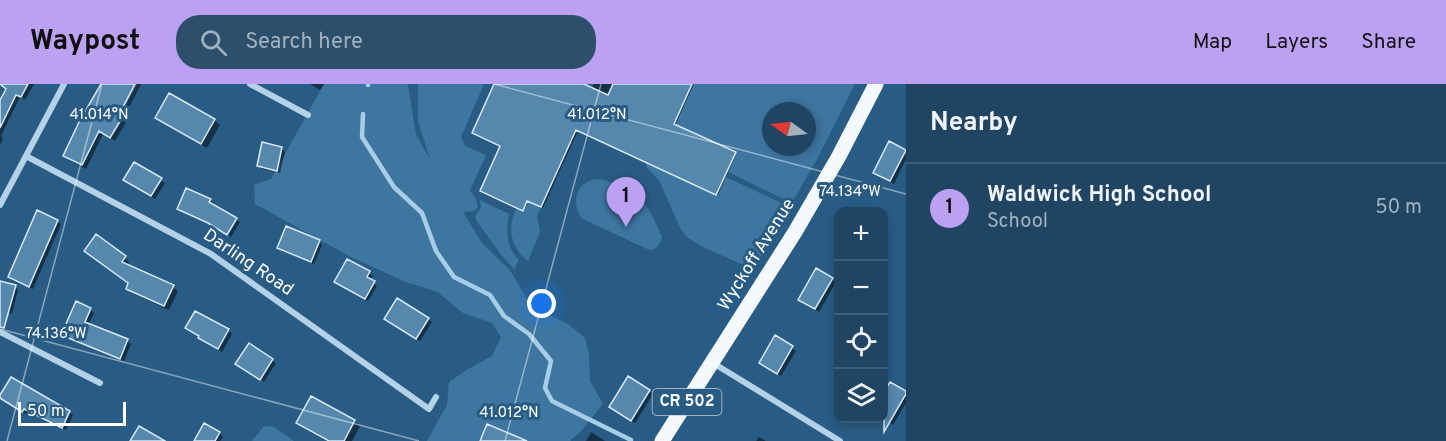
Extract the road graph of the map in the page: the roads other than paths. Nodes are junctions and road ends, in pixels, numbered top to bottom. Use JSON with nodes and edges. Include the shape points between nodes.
{"nodes":[{"id":1,"x":64,"y":84,"type":"edge"},
{"id":2,"x":250,"y":84,"type":"edge"},
{"id":3,"x":876,"y":84,"type":"edge"},
{"id":4,"x":308,"y":115,"type":"dead end"},
{"id":5,"x":26,"y":156,"type":"junction"},
{"id":6,"x":0,"y":205,"type":"edge"},
{"id":7,"x":0,"y":332,"type":"edge"},
{"id":8,"x":712,"y":363,"type":"junction"},
{"id":9,"x":100,"y":382,"type":"dead end"},
{"id":10,"x":436,"y":397,"type":"dead end"},
{"id":11,"x":663,"y":441,"type":"edge"},
{"id":12,"x":840,"y":441,"type":"edge"}],
"edges":[{"from":1,"to":5,"type":"street"},
{"from":2,"to":4,"type":"street"},
{"from":3,"to":8,"type":"main road","name":"Wyckoff Avenue","number":"CR 502","via":[[795,232]]},
{"from":5,"to":6,"type":"street"},
{"from":5,"to":10,"type":"street","name":"Darling Road","via":[[211,254],[429,409]]},
{"from":7,"to":9,"type":"street"},
{"from":8,"to":11,"type":"main road","name":"Wyckoff Avenue","number":"CR 502"},
{"from":8,"to":12,"type":"street"}]}
